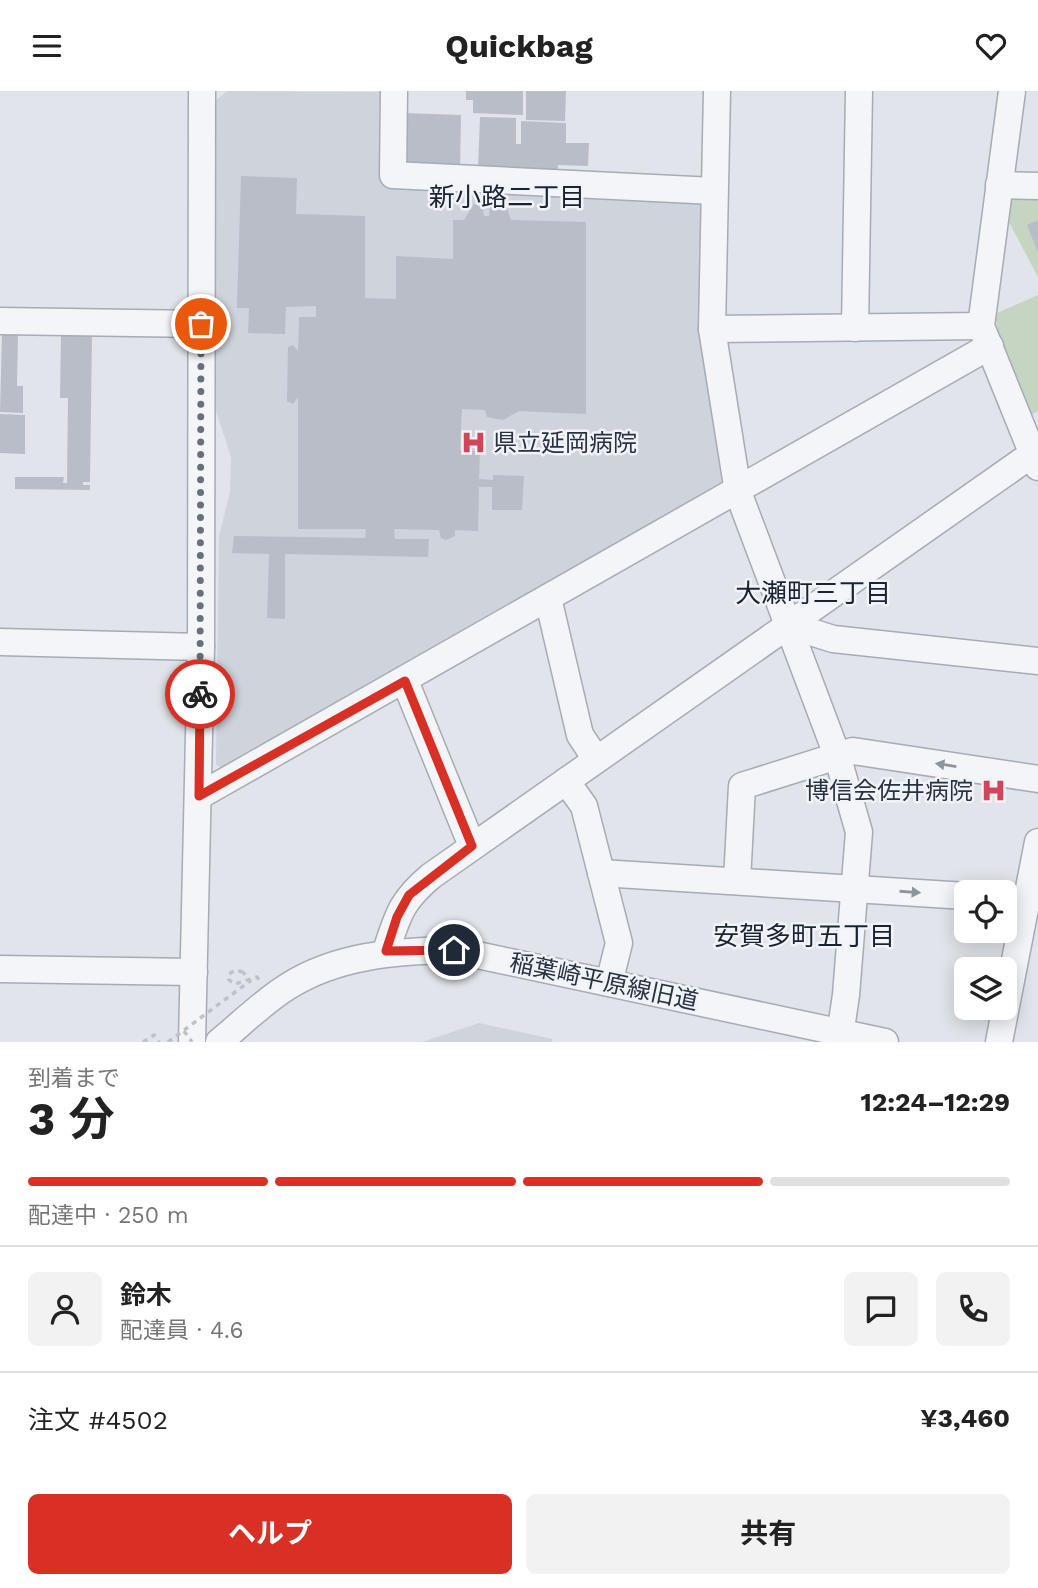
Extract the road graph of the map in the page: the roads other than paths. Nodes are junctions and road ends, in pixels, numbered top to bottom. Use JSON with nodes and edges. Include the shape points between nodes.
{"nodes":[{"id":1,"x":202,"y":91,"type":"edge"},
{"id":2,"x":394,"y":91,"type":"edge"},
{"id":3,"x":717,"y":91,"type":"edge"},
{"id":4,"x":859,"y":91,"type":"edge"},
{"id":5,"x":1012,"y":91,"type":"edge"},
{"id":6,"x":999,"y":185,"type":"junction"},
{"id":7,"x":1038,"y":186,"type":"edge"},
{"id":8,"x":714,"y":191,"type":"junction"},
{"id":9,"x":0,"y":321,"type":"edge"},
{"id":10,"x":201,"y":324,"type":"junction"},
{"id":11,"x":855,"y":328,"type":"junction"},
{"id":12,"x":712,"y":329,"type":"junction"},
{"id":13,"x":985,"y":336,"type":"junction"},
{"id":14,"x":1036,"y":457,"type":"edge"},
{"id":15,"x":738,"y":492,"type":"junction"},
{"id":16,"x":548,"y":599,"type":"junction"},
{"id":17,"x":789,"y":625,"type":"junction"},
{"id":18,"x":0,"y":642,"type":"edge"},
{"id":19,"x":201,"y":647,"type":"junction"},
{"id":20,"x":1038,"y":661,"type":"edge"},
{"id":21,"x":405,"y":681,"type":"junction"},
{"id":22,"x":845,"y":753,"type":"junction"},
{"id":23,"x":596,"y":759,"type":"junction"},
{"id":24,"x":1038,"y":779,"type":"edge"},
{"id":25,"x":566,"y":781,"type":"junction"},
{"id":26,"x":199,"y":796,"type":"junction"},
{"id":27,"x":1038,"y":842,"type":"edge"},
{"id":28,"x":472,"y":846,"type":"junction"},
{"id":29,"x":601,"y":873,"type":"junction"},
{"id":30,"x":737,"y":881,"type":"junction"},
{"id":31,"x":854,"y":888,"type":"junction"},
{"id":32,"x":954,"y":895,"type":"edge"},
{"id":33,"x":1023,"y":900,"type":"edge"},
{"id":34,"x":386,"y":951,"type":"junction"},
{"id":35,"x":0,"y":969,"type":"edge"},
{"id":36,"x":194,"y":972,"type":"junction"},
{"id":37,"x":609,"y":983,"type":"junction"},
{"id":38,"x":839,"y":1037,"type":"edge"},
{"id":39,"x":189,"y":1038,"type":"edge"},
{"id":40,"x":219,"y":1042,"type":"edge"},
{"id":41,"x":885,"y":1042,"type":"edge"},
{"id":42,"x":999,"y":1042,"type":"edge"}],
"edges":[{"from":1,"to":10,"type":"street"},
{"from":2,"to":8,"type":"street","via":[[393,175]]},
{"from":3,"to":8,"type":"street"},
{"from":4,"to":11,"type":"street"},
{"from":5,"to":6,"type":"street"},
{"from":6,"to":7,"type":"street"},
{"from":6,"to":13,"type":"street"},
{"from":8,"to":12,"type":"street"},
{"from":9,"to":10,"type":"street"},
{"from":10,"to":19,"type":"street"},
{"from":11,"to":12,"type":"street"},
{"from":11,"to":13,"type":"street"},
{"from":12,"to":15,"type":"street"},
{"from":13,"to":14,"type":"street"},
{"from":13,"to":15,"type":"street"},
{"from":14,"to":17,"type":"street"},
{"from":15,"to":16,"type":"street"},
{"from":15,"to":17,"type":"street"},
{"from":16,"to":21,"type":"street"},
{"from":16,"to":23,"type":"street","via":[[580,735]]},
{"from":17,"to":20,"type":"street","via":[[833,639]]},
{"from":17,"to":22,"type":"street"},
{"from":17,"to":23,"type":"street"},
{"from":18,"to":19,"type":"street"},
{"from":19,"to":26,"type":"street"},
{"from":21,"to":26,"type":"street"},
{"from":21,"to":28,"type":"street"},
{"from":24,"to":22,"type":"street","one_way":true},
{"from":22,"to":30,"type":"street","via":[[742,786]]},
{"from":22,"to":31,"type":"street","via":[[859,832]]},
{"from":23,"to":25,"type":"street"},
{"from":25,"to":28,"type":"street"},
{"from":25,"to":29,"type":"street","via":[[584,806]]},
{"from":26,"to":36,"type":"street"},
{"from":27,"to":33,"type":"street"},
{"from":28,"to":34,"type":"street","via":[[409,895]]},
{"from":29,"to":30,"type":"street"},
{"from":29,"to":37,"type":"street","via":[[619,943]]},
{"from":30,"to":31,"type":"street"},
{"from":31,"to":32,"type":"street","one_way":true},
{"from":31,"to":38,"type":"street"},
{"from":33,"to":42,"type":"street"},
{"from":34,"to":37,"type":"street","name":"稲葉崎平原線旧道","via":[[454,950]]},
{"from":34,"to":40,"type":"street","name":"稲葉崎平原線旧道","via":[[287,986]]},
{"from":35,"to":36,"type":"street"},
{"from":36,"to":39,"type":"street"},
{"from":37,"to":38,"type":"street","name":"稲葉崎平原線旧道"},
{"from":38,"to":41,"type":"street","name":"稲葉崎平原線旧道"}]}
